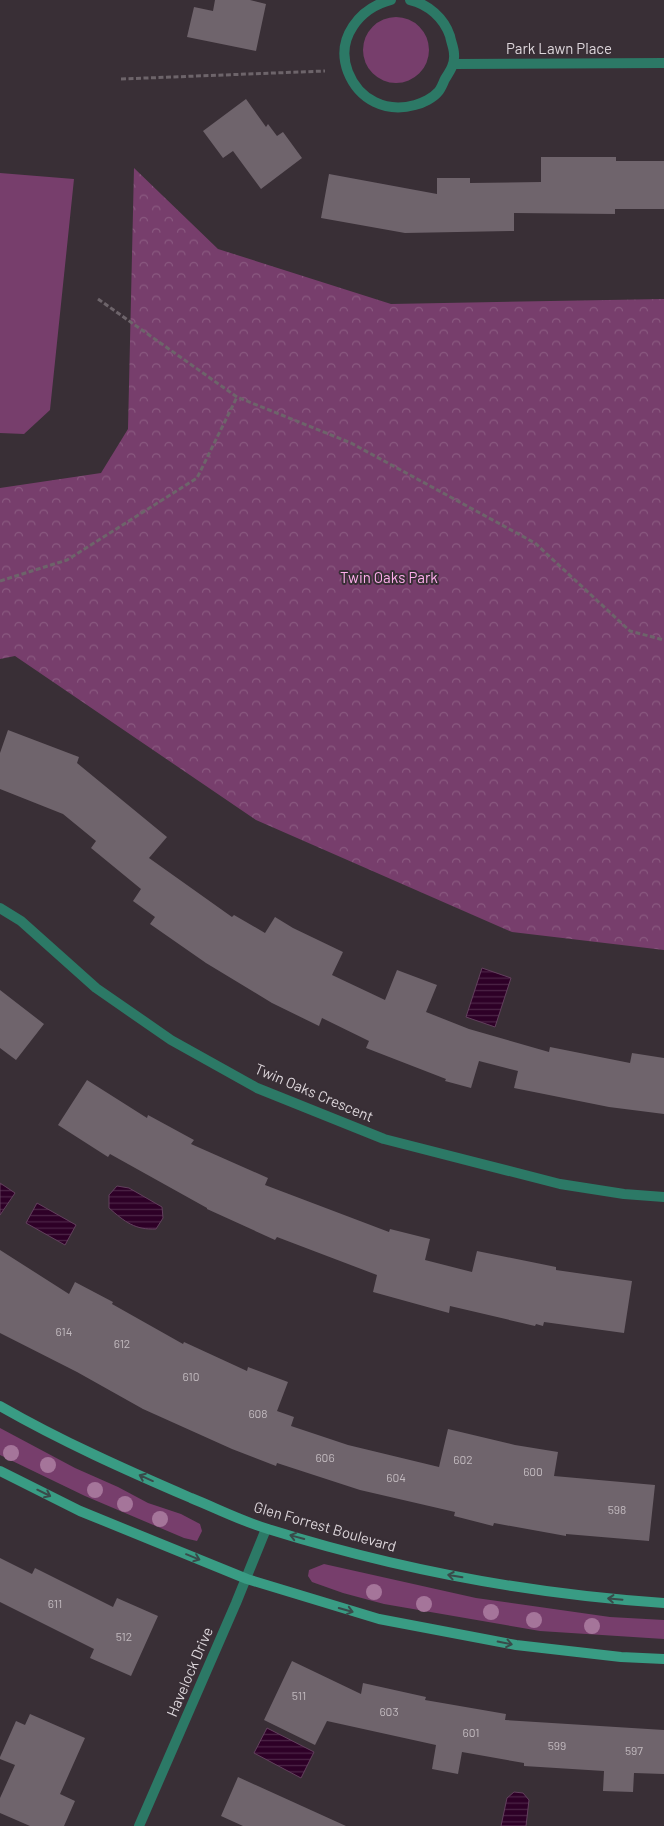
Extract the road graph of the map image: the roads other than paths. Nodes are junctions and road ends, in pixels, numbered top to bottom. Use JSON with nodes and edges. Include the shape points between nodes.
{"nodes":[{"id":1,"x":391,"y":0,"type":"edge"},
{"id":2,"x":410,"y":0,"type":"edge"},
{"id":3,"x":664,"y":63,"type":"edge"},
{"id":4,"x":454,"y":64,"type":"junction"},
{"id":5,"x":0,"y":908,"type":"edge"},
{"id":6,"x":664,"y":1197,"type":"edge"},
{"id":7,"x":0,"y":1406,"type":"edge"},
{"id":8,"x":0,"y":1471,"type":"edge"},
{"id":9,"x":266,"y":1529,"type":"junction"},
{"id":10,"x":246,"y":1579,"type":"junction"},
{"id":11,"x":664,"y":1602,"type":"edge"},
{"id":12,"x":664,"y":1659,"type":"edge"},
{"id":13,"x":139,"y":1826,"type":"edge"}],
"edges":[{"from":1,"to":4,"type":"street","via":[[378,3],[362,14],[350,30],[345,49],[347,70],[356,87],[368,99],[386,107],[404,108],[422,103],[438,93]]},
{"from":2,"to":4,"type":"street","via":[[435,12],[447,26]]},
{"from":3,"to":4,"type":"street","name":"Park Lawn Place"},
{"from":5,"to":6,"type":"street","name":"Twin Oaks Crescent","via":[[21,921],[96,988],[172,1040],[257,1088],[384,1139],[560,1184]]},
{"from":9,"to":7,"type":"street","name":"Glen Forrest Boulevard","one_way":true,"via":[[144,1478],[28,1423]]},
{"from":8,"to":10,"type":"street","one_way":true,"via":[[80,1511]]},
{"from":9,"to":10,"type":"street","name":"Havelock Drive"},
{"from":11,"to":9,"type":"street","name":"Glen Forrest Boulevard","one_way":true,"via":[[610,1599],[434,1572]]},
{"from":10,"to":12,"type":"street","one_way":true,"via":[[380,1619],[505,1643]]},
{"from":10,"to":13,"type":"street","name":"Havelock Drive"}]}
